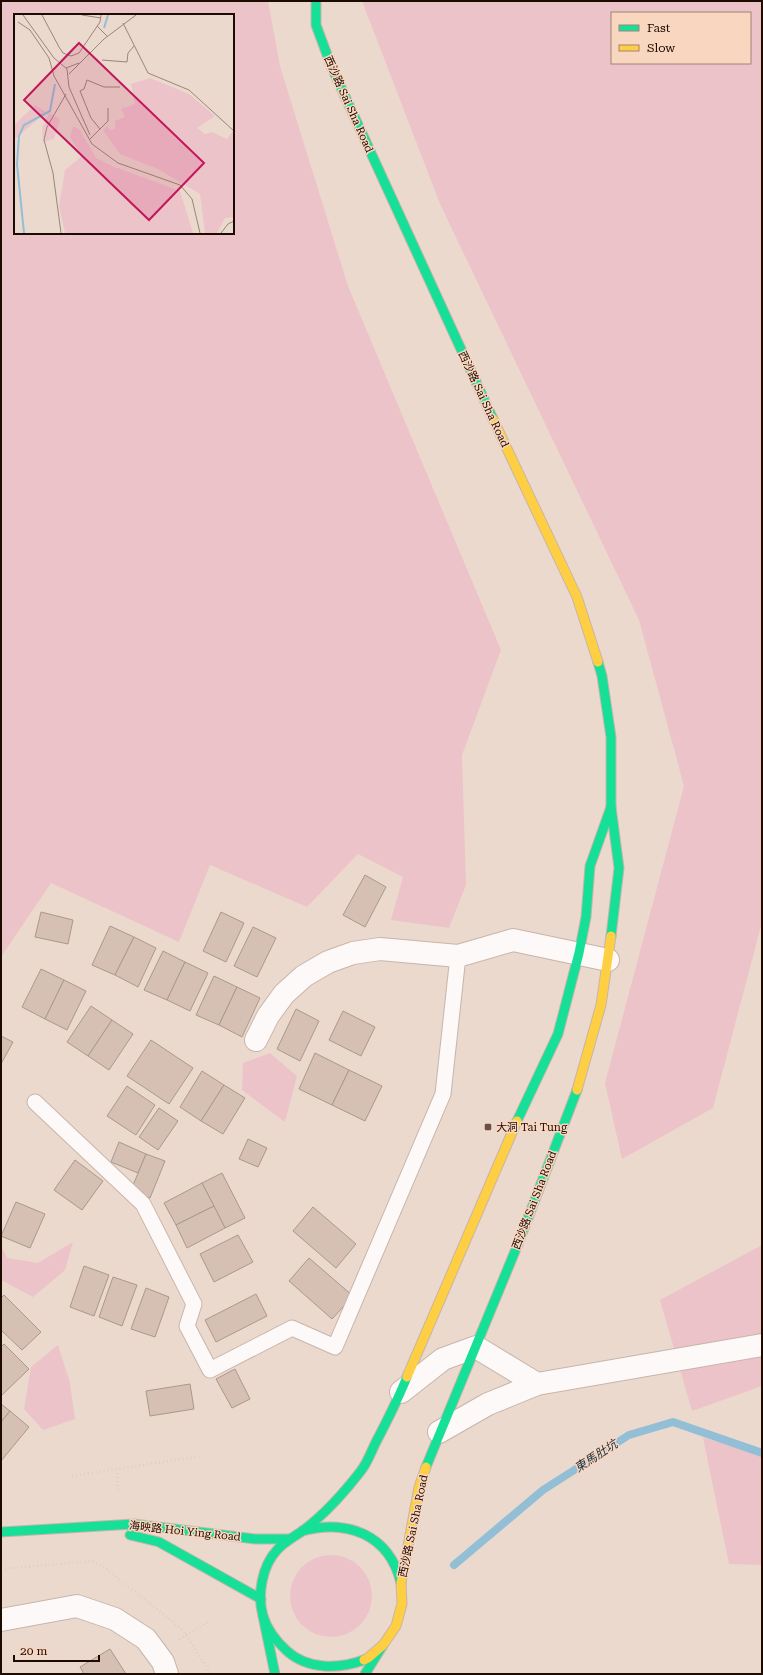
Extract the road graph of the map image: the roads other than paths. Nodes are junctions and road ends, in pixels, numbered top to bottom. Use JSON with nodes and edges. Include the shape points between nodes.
{"nodes":[{"id":1,"x":316,"y":1,"type":"edge"},
{"id":2,"x":611,"y":807,"type":"junction"},
{"id":3,"x":579,"y":953,"type":"junction"},
{"id":4,"x":458,"y":956,"type":"junction"},
{"id":5,"x":608,"y":960,"type":"junction"},
{"id":6,"x":256,"y":1040,"type":"dead end"},
{"id":7,"x":35,"y":1102,"type":"dead end"},
{"id":8,"x":762,"y":1345,"type":"edge"},
{"id":9,"x":476,"y":1347,"type":"junction"},
{"id":10,"x":538,"y":1384,"type":"junction"},
{"id":11,"x":401,"y":1392,"type":"junction"},
{"id":12,"x":439,"y":1432,"type":"junction"},
{"id":13,"x":82,"y":1528,"type":"junction"},
{"id":14,"x":1,"y":1532,"type":"edge"},
{"id":15,"x":301,"y":1532,"type":"junction"},
{"id":16,"x":289,"y":1539,"type":"junction"},
{"id":17,"x":401,"y":1583,"type":"junction"},
{"id":18,"x":261,"y":1599,"type":"junction"},
{"id":19,"x":263,"y":1616,"type":"junction"},
{"id":20,"x":1,"y":1620,"type":"edge"},
{"id":21,"x":383,"y":1645,"type":"junction"},
{"id":22,"x":167,"y":1674,"type":"edge"},
{"id":23,"x":275,"y":1674,"type":"edge"},
{"id":24,"x":365,"y":1674,"type":"edge"}],
"edges":[{"from":1,"to":2,"type":"main road","name":"西沙路 Sai Sha Road","via":[[316,25],[332,68],[577,597],[602,676],[611,737]]},
{"from":2,"to":3,"type":"main road","name":"西沙路 Sai Sha Road","via":[[590,866],[586,917]]},
{"from":2,"to":5,"type":"main road","name":"西沙路 Sai Sha Road","via":[[619,868]]},
{"from":3,"to":4,"type":"street","via":[[513,940]]},
{"from":3,"to":5,"type":"street"},
{"from":3,"to":11,"type":"main road","name":"西沙路 Sai Sha Road","via":[[558,1034],[508,1140]]},
{"from":4,"to":6,"type":"street","via":[[380,949],[353,953],[328,962],[304,976],[284,994],[268,1016]]},
{"from":4,"to":7,"type":"lane","via":[[443,1094],[335,1347],[292,1328],[210,1370],[187,1326],[194,1304],[143,1204]]},
{"from":5,"to":9,"type":"main road","name":"西沙路 Sai Sha Road","via":[[600,1005],[576,1093]]},
{"from":8,"to":10,"type":"street"},
{"from":9,"to":10,"type":"street"},
{"from":9,"to":11,"type":"street","via":[[443,1359]]},
{"from":9,"to":12,"type":"main road","name":"西沙路 Sai Sha Road"},
{"from":10,"to":12,"type":"street","via":[[488,1404]]},
{"from":11,"to":15,"type":"main road","name":"西沙路 Sai Sha Road","via":[[362,1470],[340,1497]]},
{"from":12,"to":17,"type":"main road","name":"西沙路 Sai Sha Road","via":[[419,1487]]},
{"from":13,"to":14,"type":"main road","name":"海映路 Hoi Ying Road"},
{"from":13,"to":16,"type":"main road","name":"海映路 Hoi Ying Road","via":[[134,1524],[255,1539]]},
{"from":13,"to":18,"type":"main road","name":"海映路 Hoi Ying Road","via":[[115,1531],[159,1542]]},
{"from":15,"to":16,"type":"main road","name":"西沙路 Sai Sha Road"},
{"from":15,"to":17,"type":"main road","name":"西沙路 Sai Sha Road","via":[[330,1525],[366,1534],[394,1561]]},
{"from":16,"to":18,"type":"main road","name":"西沙路 Sai Sha Road","via":[[276,1551],[267,1565],[262,1581]]},
{"from":17,"to":21,"type":"main road","name":"西沙路 Sai Sha Road","via":[[402,1604],[396,1626]]},
{"from":18,"to":19,"type":"main road","name":"西沙路 Sai Sha Road"},
{"from":19,"to":21,"type":"main road","name":"西沙路 Sai Sha Road","via":[[280,1645],[291,1655],[311,1664],[329,1667],[349,1665],[368,1658]]},
{"from":19,"to":23,"type":"main road","name":"西沙路 Sai Sha Road"},
{"from":20,"to":22,"type":"street","via":[[77,1606],[115,1619],[146,1639],[163,1662]]},
{"from":21,"to":24,"type":"main road","name":"西沙路 Sai Sha Road"}]}
